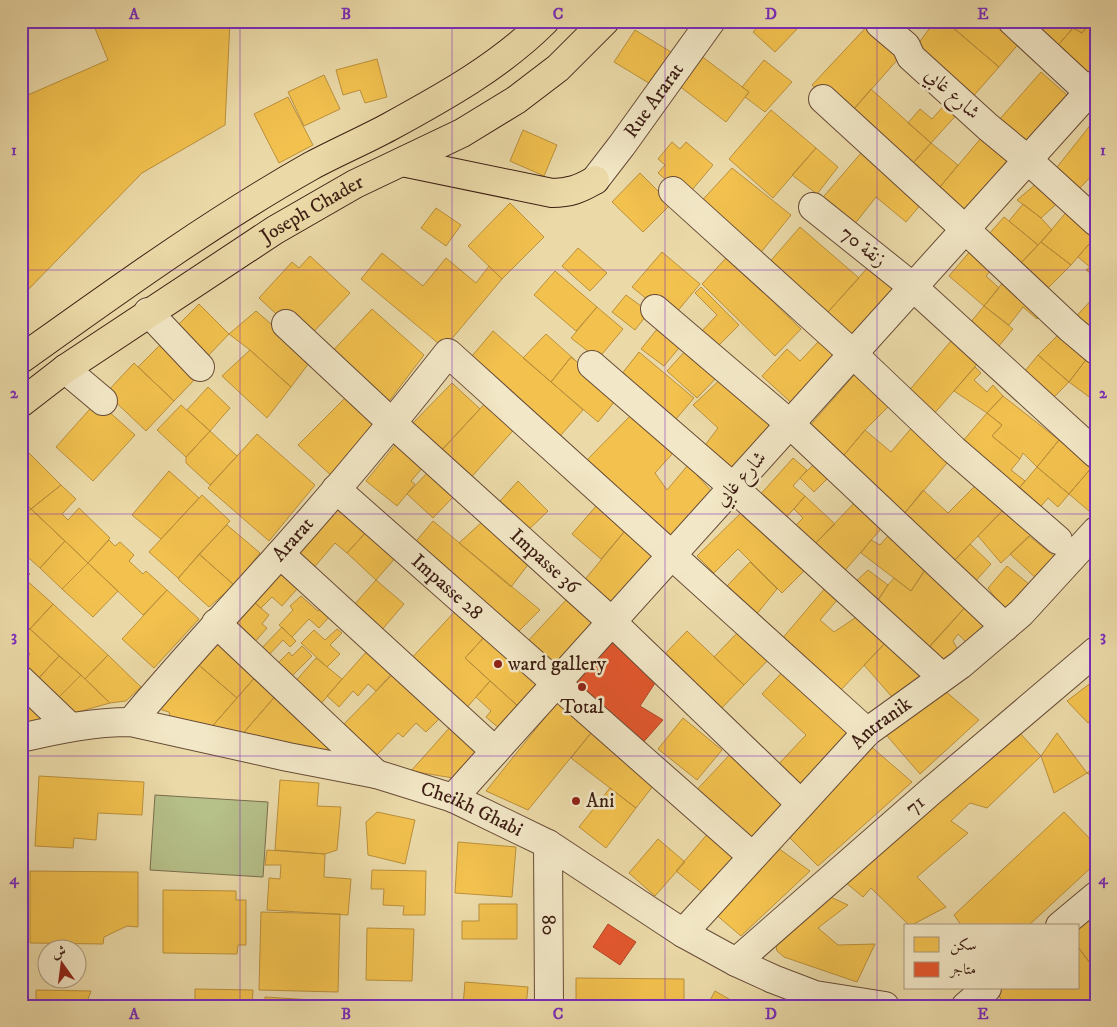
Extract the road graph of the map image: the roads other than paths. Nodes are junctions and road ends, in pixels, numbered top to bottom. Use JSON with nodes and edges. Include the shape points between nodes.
{"nodes":[{"id":1,"x":545,"y":21,"type":"edge"},
{"id":2,"x":605,"y":21,"type":"edge"},
{"id":3,"x":711,"y":21,"type":"edge"},
{"id":4,"x":1012,"y":21,"type":"edge"},
{"id":5,"x":880,"y":24,"type":"dead end"},
{"id":6,"x":1093,"y":92,"type":"edge"},
{"id":7,"x":823,"y":99,"type":"dead end"},
{"id":8,"x":1028,"y":160,"type":"junction"},
{"id":9,"x":402,"y":162,"type":"junction"},
{"id":10,"x":595,"y":180,"type":"joint"},
{"id":11,"x":673,"y":191,"type":"dead end"},
{"id":12,"x":813,"y":207,"type":"dead end"},
{"id":13,"x":1096,"y":222,"type":"edge"},
{"id":14,"x":966,"y":230,"type":"junction"},
{"id":15,"x":913,"y":287,"type":"junction"},
{"id":16,"x":655,"y":310,"type":"dead end"},
{"id":17,"x":148,"y":312,"type":"junction"},
{"id":18,"x":286,"y":324,"type":"dead end"},
{"id":19,"x":1096,"y":350,"type":"edge"},
{"id":20,"x":853,"y":354,"type":"junction"},
{"id":21,"x":21,"y":359,"type":"edge"},
{"id":22,"x":592,"y":365,"type":"dead end"},
{"id":23,"x":200,"y":367,"type":"dead end"},
{"id":24,"x":65,"y":369,"type":"junction"},
{"id":25,"x":103,"y":401,"type":"dead end"},
{"id":26,"x":21,"y":403,"type":"edge"},
{"id":27,"x":392,"y":424,"type":"junction"},
{"id":28,"x":790,"y":424,"type":"junction"},
{"id":29,"x":1096,"y":454,"type":"edge"},
{"id":30,"x":733,"y":487,"type":"junction"},
{"id":31,"x":336,"y":488,"type":"junction"},
{"id":32,"x":1096,"y":531,"type":"edge"},
{"id":33,"x":1058,"y":540,"type":"dead end"},
{"id":34,"x":280,"y":554,"type":"junction"},
{"id":35,"x":672,"y":555,"type":"junction"},
{"id":36,"x":612,"y":622,"type":"junction"},
{"id":37,"x":216,"y":623,"type":"junction"},
{"id":38,"x":1005,"y":627,"type":"junction"},
{"id":39,"x":1096,"y":651,"type":"edge"},
{"id":40,"x":942,"y":677,"type":"junction"},
{"id":41,"x":21,"y":680,"type":"edge"},
{"id":42,"x":556,"y":684,"type":"junction"},
{"id":43,"x":131,"y":722,"type":"junction"},
{"id":44,"x":69,"y":726,"type":"junction"},
{"id":45,"x":867,"y":732,"type":"junction"},
{"id":46,"x":21,"y":738,"type":"edge"},
{"id":47,"x":496,"y":751,"type":"junction"},
{"id":48,"x":376,"y":774,"type":"junction"},
{"id":49,"x":453,"y":798,"type":"junction"},
{"id":50,"x":801,"y":804,"type":"junction"},
{"id":51,"x":548,"y":844,"type":"junction"},
{"id":52,"x":752,"y":856,"type":"junction"},
{"id":53,"x":1096,"y":896,"type":"edge"},
{"id":54,"x":1062,"y":924,"type":"edge"},
{"id":55,"x":683,"y":933,"type":"junction"},
{"id":56,"x":736,"y":962,"type":"junction"},
{"id":57,"x":985,"y":990,"type":"edge"},
{"id":58,"x":815,"y":1000,"type":"edge"},
{"id":59,"x":549,"y":1006,"type":"edge"},
{"id":60,"x":885,"y":1006,"type":"edge"},
{"id":61,"x":966,"y":1006,"type":"edge"}],
"edges":[{"from":1,"to":21,"type":"highway","name":"Joseph Chader","via":[[496,63],[461,86],[234,212]]},
{"from":2,"to":9,"type":"highway","name":"Joseph Chader","via":[[558,68],[516,100],[462,133]]},
{"from":3,"to":10,"type":"street","name":"Rue Ararat"},
{"from":4,"to":6,"type":"street"},
{"from":5,"to":8,"type":"street","name":"شارع غابي","via":[[906,46],[910,56]]},
{"from":6,"to":8,"type":"street","name":"شارع غابي"},
{"from":7,"to":14,"type":"street"},
{"from":8,"to":13,"type":"street"},
{"from":8,"to":14,"type":"street","name":"شارع غابي"},
{"from":9,"to":10,"type":"highway","via":[[552,194],[567,193]]},
{"from":9,"to":17,"type":"highway","name":"Joseph Chader","via":[[354,184],[275,230]]},
{"from":11,"to":20,"type":"street"},
{"from":12,"to":15,"type":"street","name":"زنقة 70"},
{"from":14,"to":15,"type":"street","name":"شارع غابي"},
{"from":14,"to":19,"type":"street"},
{"from":15,"to":20,"type":"street","name":"شارع غابي"},
{"from":15,"to":29,"type":"street","name":"زنقة 70"},
{"from":16,"to":28,"type":"street"},
{"from":17,"to":23,"type":"street"},
{"from":17,"to":24,"type":"highway","name":"Joseph Chader"},
{"from":18,"to":27,"type":"street","name":"Impasse 36"},
{"from":20,"to":28,"type":"street","name":"شارع غابي"},
{"from":20,"to":33,"type":"street","via":[[954,450]]},
{"from":22,"to":30,"type":"street"},
{"from":24,"to":25,"type":"street"},
{"from":24,"to":26,"type":"highway","name":"Joseph Chader"},
{"from":27,"to":31,"type":"street","name":"Ararat"},
{"from":27,"to":35,"type":"street","name":"Ararat","via":[[448,353]]},
{"from":27,"to":36,"type":"street","name":"Impasse 36"},
{"from":28,"to":30,"type":"street","name":"شارع غابي"},
{"from":28,"to":38,"type":"street"},
{"from":30,"to":35,"type":"street","name":"شارع غابي"},
{"from":30,"to":40,"type":"street"},
{"from":31,"to":34,"type":"street","name":"Ararat"},
{"from":31,"to":42,"type":"street","name":"Impasse 28"},
{"from":32,"to":38,"type":"street","name":"Antranik"},
{"from":34,"to":37,"type":"street","name":"Ararat"},
{"from":34,"to":47,"type":"street"},
{"from":35,"to":36,"type":"street","name":"شارع غابي"},
{"from":35,"to":45,"type":"street"},
{"from":36,"to":42,"type":"street","name":"شارع غابي"},
{"from":36,"to":50,"type":"street","name":"Impasse 36"},
{"from":37,"to":43,"type":"street","name":"Ararat"},
{"from":37,"to":48,"type":"street"},
{"from":38,"to":40,"type":"street","name":"Antranik"},
{"from":39,"to":56,"type":"street","name":"71"},
{"from":40,"to":45,"type":"street","name":"Antranik"},
{"from":41,"to":44,"type":"street"},
{"from":42,"to":47,"type":"street","name":"شارع غابي"},
{"from":42,"to":52,"type":"street","name":"Impasse 28"},
{"from":43,"to":44,"type":"street","name":"Cheikh Ghabi"},
{"from":43,"to":48,"type":"street","name":"Cheikh Ghabi"},
{"from":44,"to":46,"type":"street","name":"Cheikh Ghabi"},
{"from":45,"to":50,"type":"street","name":"Antranik"},
{"from":47,"to":49,"type":"street","name":"شارع غابي"},
{"from":48,"to":49,"type":"street","name":"Cheikh Ghabi"},
{"from":49,"to":51,"type":"street","name":"Cheikh Ghabi"},
{"from":50,"to":52,"type":"street","name":"Antranik"},
{"from":51,"to":55,"type":"street","name":"Cheikh Ghabi"},
{"from":51,"to":59,"type":"street","name":"80"},
{"from":52,"to":55,"type":"street","name":"Antranik"},
{"from":53,"to":54,"type":"street"},
{"from":55,"to":56,"type":"street","name":"Cheikh Ghabi"},
{"from":56,"to":58,"type":"street","name":"Cheikh Ghabi"},
{"from":57,"to":61,"type":"street"},
{"from":58,"to":60,"type":"street","name":"Cheikh Ghabi"}]}
